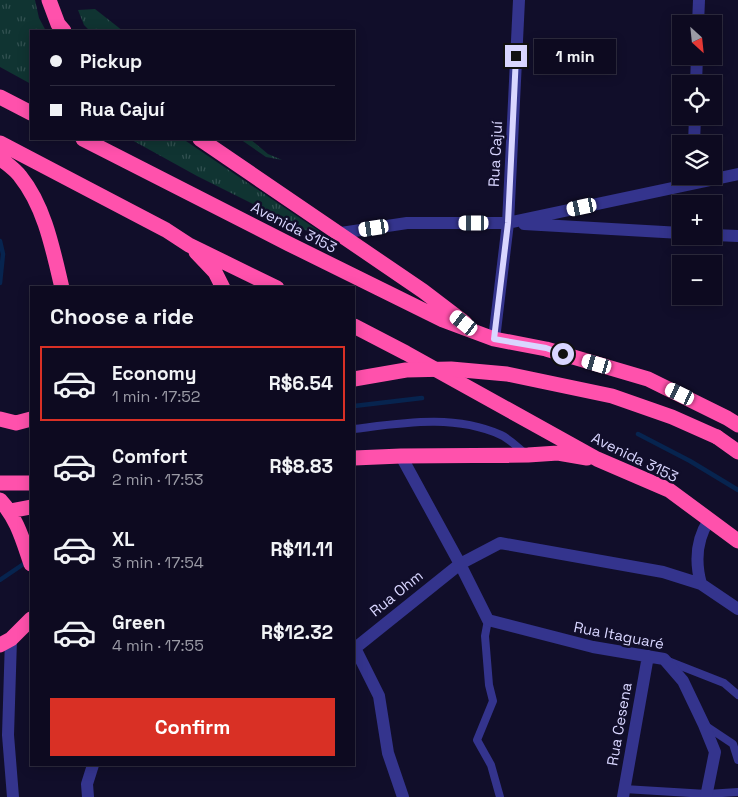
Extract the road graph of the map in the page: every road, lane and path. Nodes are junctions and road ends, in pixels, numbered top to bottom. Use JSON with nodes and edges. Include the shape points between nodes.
{"nodes":[{"id":1,"x":48,"y":0,"type":"edge"},
{"id":2,"x":519,"y":0,"type":"edge"},
{"id":3,"x":699,"y":0,"type":"edge"},
{"id":4,"x":698,"y":15,"type":"edge"},
{"id":5,"x":63,"y":30,"type":"edge"},
{"id":6,"x":0,"y":97,"type":"edge"},
{"id":7,"x":30,"y":112,"type":"edge"},
{"id":8,"x":84,"y":140,"type":"edge"},
{"id":9,"x":201,"y":140,"type":"edge"},
{"id":10,"x":0,"y":143,"type":"edge"},
{"id":11,"x":0,"y":158,"type":"edge"},
{"id":12,"x":738,"y":174,"type":"edge"},
{"id":13,"x":722,"y":176,"type":"edge"},
{"id":14,"x":672,"y":185,"type":"edge"},
{"id":15,"x":508,"y":223,"type":"junction"},
{"id":16,"x":672,"y":232,"type":"edge"},
{"id":17,"x":341,"y":234,"type":"junction"},
{"id":18,"x":722,"y":235,"type":"edge"},
{"id":19,"x":738,"y":236,"type":"edge"},
{"id":20,"x":189,"y":245,"type":"junction"},
{"id":21,"x":62,"y":286,"type":"edge"},
{"id":22,"x":221,"y":286,"type":"edge"},
{"id":23,"x":273,"y":286,"type":"edge"},
{"id":24,"x":355,"y":327,"type":"edge"},
{"id":25,"x":478,"y":333,"type":"junction"},
{"id":26,"x":494,"y":339,"type":"junction"},
{"id":27,"x":355,"y":379,"type":"edge"},
{"id":28,"x":30,"y":419,"type":"edge"},
{"id":29,"x":0,"y":420,"type":"edge"},
{"id":30,"x":738,"y":425,"type":"edge"},
{"id":31,"x":355,"y":430,"type":"edge"},
{"id":32,"x":738,"y":452,"type":"edge"},
{"id":33,"x":528,"y":455,"type":"junction"},
{"id":34,"x":401,"y":456,"type":"junction"},
{"id":35,"x":355,"y":458,"type":"edge"},
{"id":36,"x":597,"y":459,"type":"junction"},
{"id":37,"x":0,"y":483,"type":"edge"},
{"id":38,"x":30,"y":483,"type":"edge"},
{"id":39,"x":5,"y":506,"type":"edge"},
{"id":40,"x":30,"y":507,"type":"edge"},
{"id":41,"x":708,"y":520,"type":"junction"},
{"id":42,"x":738,"y":541,"type":"edge"},
{"id":43,"x":30,"y":561,"type":"edge"},
{"id":44,"x":460,"y":564,"type":"junction"},
{"id":45,"x":700,"y":584,"type":"junction"},
{"id":46,"x":738,"y":609,"type":"edge"},
{"id":47,"x":30,"y":619,"type":"edge"},
{"id":48,"x":488,"y":620,"type":"junction"},
{"id":49,"x":5,"y":642,"type":"edge"},
{"id":50,"x":355,"y":647,"type":"edge"},
{"id":51,"x":355,"y":650,"type":"edge"},
{"id":52,"x":648,"y":656,"type":"junction"},
{"id":53,"x":664,"y":659,"type":"junction"},
{"id":54,"x":738,"y":695,"type":"edge"},
{"id":55,"x":704,"y":725,"type":"junction"},
{"id":56,"x":738,"y":760,"type":"edge"},
{"id":57,"x":93,"y":766,"type":"edge"},
{"id":58,"x":738,"y":792,"type":"edge"},
{"id":59,"x":623,"y":793,"type":"edge"},
{"id":60,"x":706,"y":796,"type":"edge"},
{"id":61,"x":13,"y":797,"type":"edge"},
{"id":62,"x":88,"y":797,"type":"edge"},
{"id":63,"x":404,"y":797,"type":"edge"},
{"id":64,"x":500,"y":797,"type":"edge"}],
"edges":[{"from":1,"to":5,"type":"highway"},
{"from":2,"to":15,"type":"street","name":"Rua Cajuí"},
{"from":3,"to":4,"type":"street"},
{"from":6,"to":7,"type":"highway"},
{"from":8,"to":25,"type":"highway","name":"Avenida 3153","via":[[306,253],[443,320]]},
{"from":9,"to":17,"type":"highway"},
{"from":10,"to":20,"type":"highway"},
{"from":11,"to":21,"type":"highway","via":[[19,175],[40,211]]},
{"from":12,"to":13,"type":"street"},
{"from":14,"to":15,"type":"street"},
{"from":15,"to":16,"type":"street"},
{"from":15,"to":17,"type":"street","via":[[407,223]]},
{"from":15,"to":26,"type":"street","name":"Rua Cajuí"},
{"from":17,"to":25,"type":"highway"},
{"from":18,"to":19,"type":"street"},
{"from":20,"to":22,"type":"highway","via":[[215,272]]},
{"from":20,"to":23,"type":"highway"},
{"from":24,"to":36,"type":"highway","name":"Avenida 3153"},
{"from":25,"to":26,"type":"highway","name":"Avenida 3153"},
{"from":26,"to":30,"type":"highway","name":"Avenida 3153","via":[[546,348],[648,379]]},
{"from":27,"to":32,"type":"highway","bridge":true,"via":[[406,370],[451,369],[507,374],[612,396],[672,417],[717,437]]},
{"from":28,"to":29,"type":"highway","via":[[16,423]]},
{"from":31,"to":33,"type":"lane","via":[[422,421],[464,423],[502,436]]},
{"from":33,"to":34,"type":"highway"},
{"from":33,"to":36,"type":"highway","via":[[558,453]]},
{"from":34,"to":35,"type":"highway"},
{"from":34,"to":44,"type":"street"},
{"from":36,"to":41,"type":"highway","name":"Avenida 3153","via":[[669,490]]},
{"from":37,"to":38,"type":"highway"},
{"from":39,"to":40,"type":"highway"},
{"from":39,"to":43,"type":"highway","via":[[20,532]]},
{"from":41,"to":42,"type":"highway","name":"Avenida 3153"},
{"from":41,"to":45,"type":"street","via":[[701,531],[697,554]]},
{"from":44,"to":45,"type":"street","name":"Rua Ohm","via":[[500,543],[663,572]]},
{"from":44,"to":48,"type":"street"},
{"from":44,"to":50,"type":"street","name":"Rua Ohm"},
{"from":45,"to":46,"type":"street","name":"Rua Ohm"},
{"from":47,"to":49,"type":"highway"},
{"from":48,"to":52,"type":"street","name":"Rua Itaguaré","via":[[593,648]]},
{"from":48,"to":64,"type":"lane","via":[[485,636],[493,701],[477,740],[491,765]]},
{"from":49,"to":61,"type":"street"},
{"from":51,"to":63,"type":"street","via":[[380,696],[388,753]]},
{"from":52,"to":53,"type":"street","name":"Rua Itaguaré"},
{"from":52,"to":59,"type":"street","name":"Rua Cesena"},
{"from":53,"to":54,"type":"lane","name":"Rua Itaguaré","via":[[724,683]]},
{"from":53,"to":55,"type":"street","via":[[682,681]]},
{"from":55,"to":56,"type":"lane","via":[[733,744]]},
{"from":55,"to":60,"type":"street","via":[[715,752]]},
{"from":57,"to":62,"type":"street","via":[[87,784]]},
{"from":58,"to":60,"type":"lane"},
{"from":59,"to":60,"type":"lane"}]}
